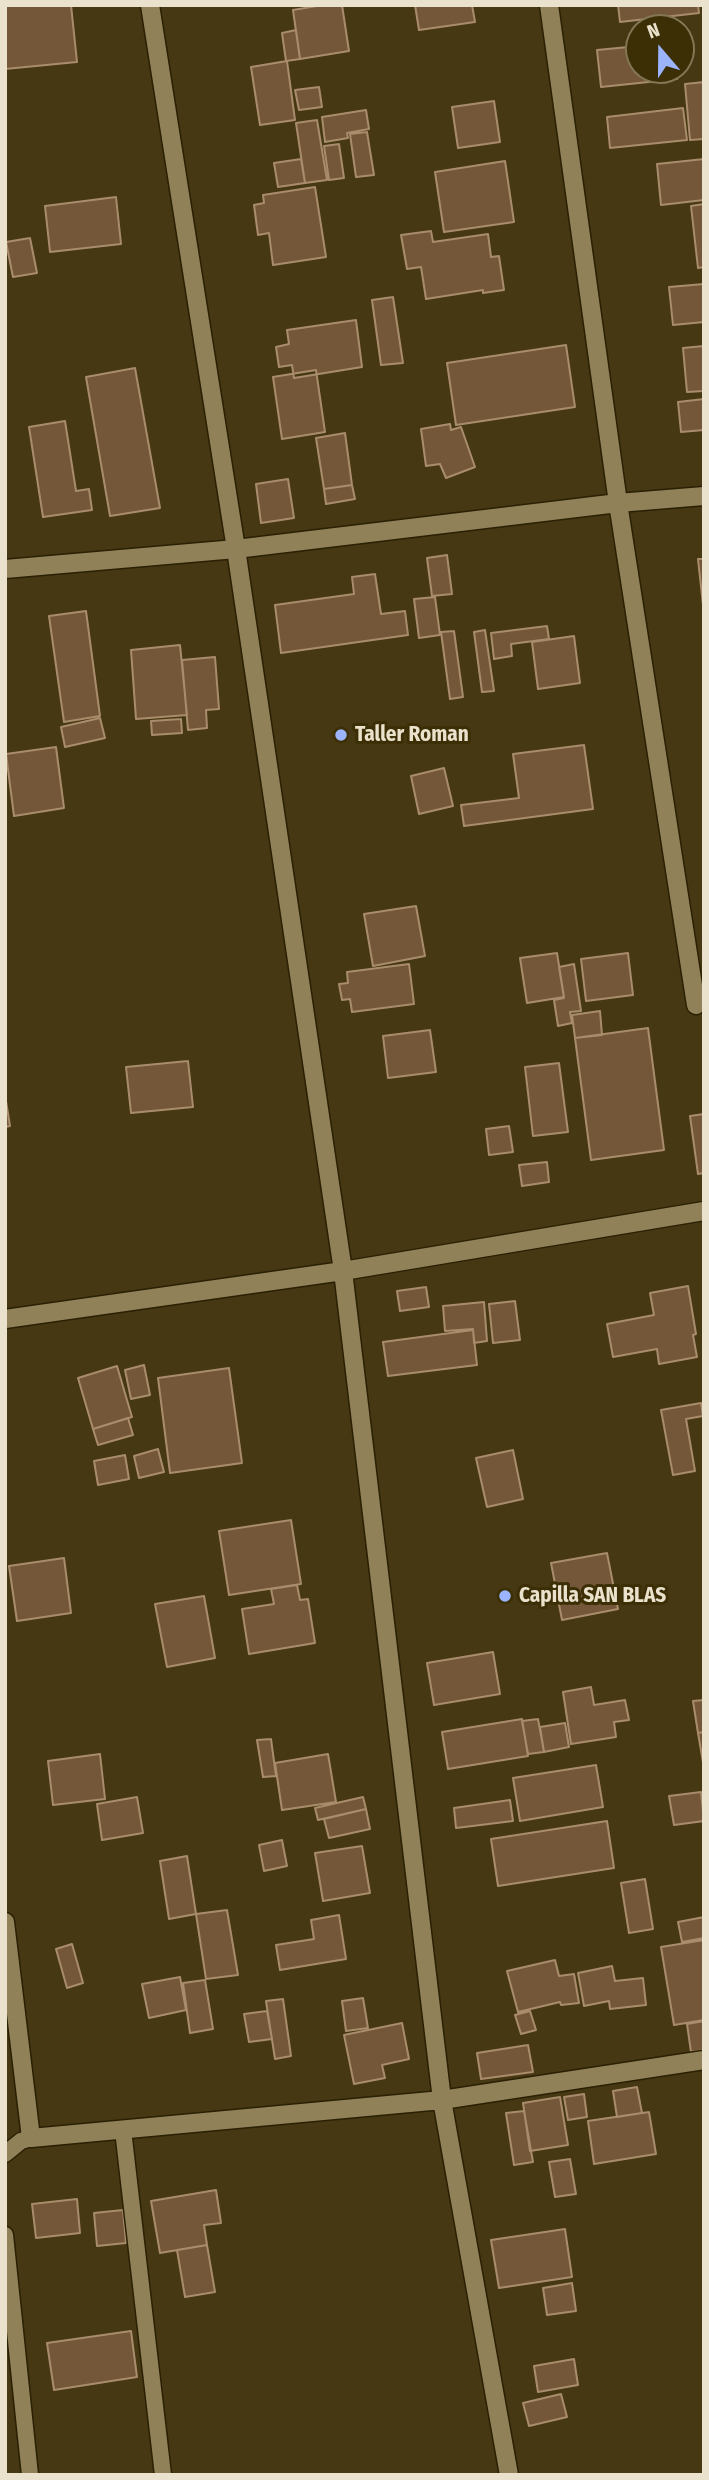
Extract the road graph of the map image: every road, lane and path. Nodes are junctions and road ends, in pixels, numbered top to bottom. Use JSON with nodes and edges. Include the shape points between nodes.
{"nodes":[{"id":1,"x":150,"y":5,"type":"edge"},
{"id":2,"x":549,"y":5,"type":"edge"},
{"id":3,"x":704,"y":496,"type":"edge"},
{"id":4,"x":618,"y":503,"type":"junction"},
{"id":5,"x":236,"y":549,"type":"junction"},
{"id":6,"x":5,"y":569,"type":"edge"},
{"id":7,"x":696,"y":1005,"type":"dead end"},
{"id":8,"x":704,"y":1211,"type":"edge"},
{"id":9,"x":343,"y":1271,"type":"junction"},
{"id":10,"x":5,"y":1319,"type":"edge"},
{"id":11,"x":5,"y":1922,"type":"edge"},
{"id":12,"x":704,"y":2060,"type":"edge"},
{"id":13,"x":442,"y":2100,"type":"junction"},
{"id":14,"x":123,"y":2130,"type":"junction"},
{"id":15,"x":30,"y":2138,"type":"junction"},
{"id":16,"x":5,"y":2154,"type":"edge"},
{"id":17,"x":5,"y":2235,"type":"edge"},
{"id":18,"x":30,"y":2475,"type":"edge"},
{"id":19,"x":163,"y":2475,"type":"edge"},
{"id":20,"x":509,"y":2475,"type":"edge"}],
"edges":[{"from":1,"to":5,"type":"street"},
{"from":2,"to":4,"type":"street"},
{"from":3,"to":4,"type":"street"},
{"from":4,"to":5,"type":"street"},
{"from":4,"to":7,"type":"street"},
{"from":5,"to":6,"type":"street"},
{"from":5,"to":9,"type":"street"},
{"from":8,"to":9,"type":"street"},
{"from":9,"to":10,"type":"street"},
{"from":9,"to":13,"type":"street"},
{"from":11,"to":15,"type":"street"},
{"from":12,"to":13,"type":"street"},
{"from":13,"to":14,"type":"street"},
{"from":13,"to":20,"type":"street"},
{"from":14,"to":15,"type":"street"},
{"from":14,"to":19,"type":"lane"},
{"from":15,"to":16,"type":"lane"},
{"from":17,"to":18,"type":"lane"}]}
